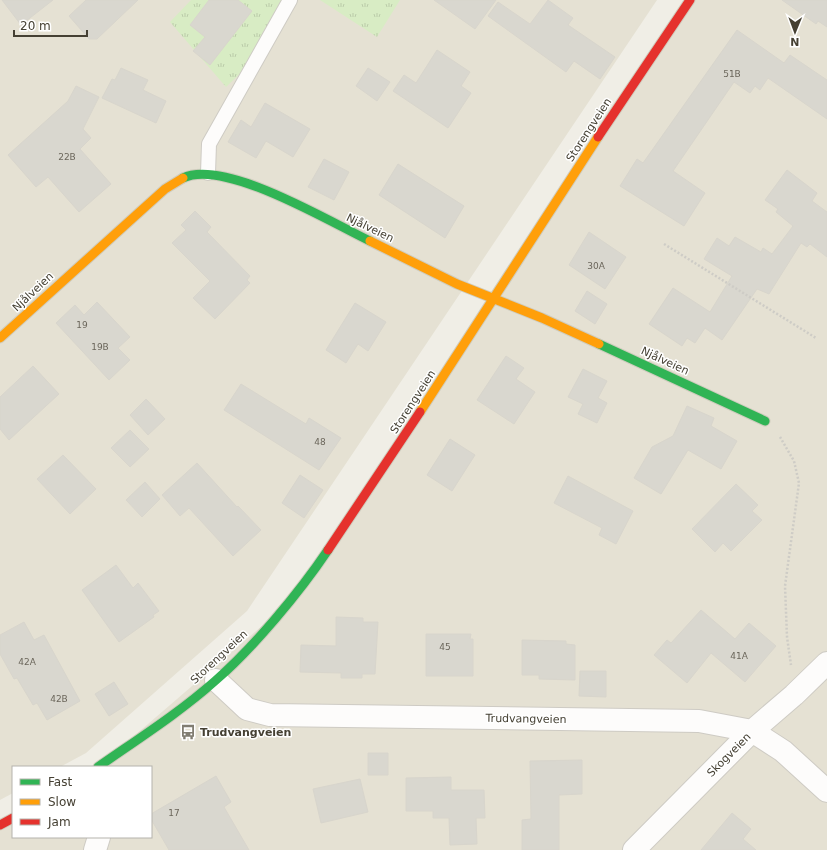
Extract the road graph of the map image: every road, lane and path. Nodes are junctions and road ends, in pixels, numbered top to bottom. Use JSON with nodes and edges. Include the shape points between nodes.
{"nodes":[{"id":1,"x":290,"y":0,"type":"edge"},
{"id":2,"x":690,"y":0,"type":"edge"},
{"id":3,"x":208,"y":173,"type":"junction"},
{"id":4,"x":664,"y":244,"type":"dead end"},
{"id":5,"x":494,"y":299,"type":"junction"},
{"id":6,"x":0,"y":338,"type":"edge"},
{"id":7,"x":816,"y":338,"type":"dead end"},
{"id":8,"x":764,"y":421,"type":"joint"},
{"id":9,"x":827,"y":663,"type":"edge"},
{"id":10,"x":216,"y":680,"type":"junction"},
{"id":11,"x":794,"y":695,"type":"junction"},
{"id":12,"x":752,"y":731,"type":"junction"},
{"id":13,"x":99,"y":766,"type":"edge"},
{"id":14,"x":827,"y":791,"type":"edge"},
{"id":15,"x":12,"y":819,"type":"edge"},
{"id":16,"x":0,"y":825,"type":"edge"},
{"id":17,"x":99,"y":838,"type":"edge"},
{"id":18,"x":95,"y":850,"type":"edge"},
{"id":19,"x":634,"y":850,"type":"edge"}],
"edges":[{"from":1,"to":3,"type":"lane","via":[[209,144]]},
{"from":2,"to":5,"type":"main road","name":"Storengveien"},
{"from":3,"to":5,"type":"main road","name":"Njålveien","via":[[253,184],[457,284]]},
{"from":3,"to":6,"type":"main road","name":"Njålveien","via":[[185,177],[165,189]]},
{"from":4,"to":7,"type":"path"},
{"from":5,"to":8,"type":"main road","name":"Njålveien","via":[[600,344]]},
{"from":5,"to":10,"type":"main road","name":"Storengveien","via":[[321,560],[265,630]]},
{"from":8,"to":11,"type":"path","via":[[780,437],[794,461],[799,483],[785,586],[787,637]]},
{"from":9,"to":11,"type":"street","name":"Skogveien"},
{"from":10,"to":12,"type":"street","name":"Trudvangveien","via":[[246,709],[270,715],[699,721]]},
{"from":10,"to":13,"type":"main road","name":"Storengveien","via":[[177,712]]},
{"from":11,"to":12,"type":"street","name":"Skogveien"},
{"from":12,"to":14,"type":"street","name":"Trudvangveien","via":[[783,750]]},
{"from":12,"to":19,"type":"street","name":"Skogveien"},
{"from":15,"to":16,"type":"main road"},
{"from":17,"to":18,"type":"street"}]}
